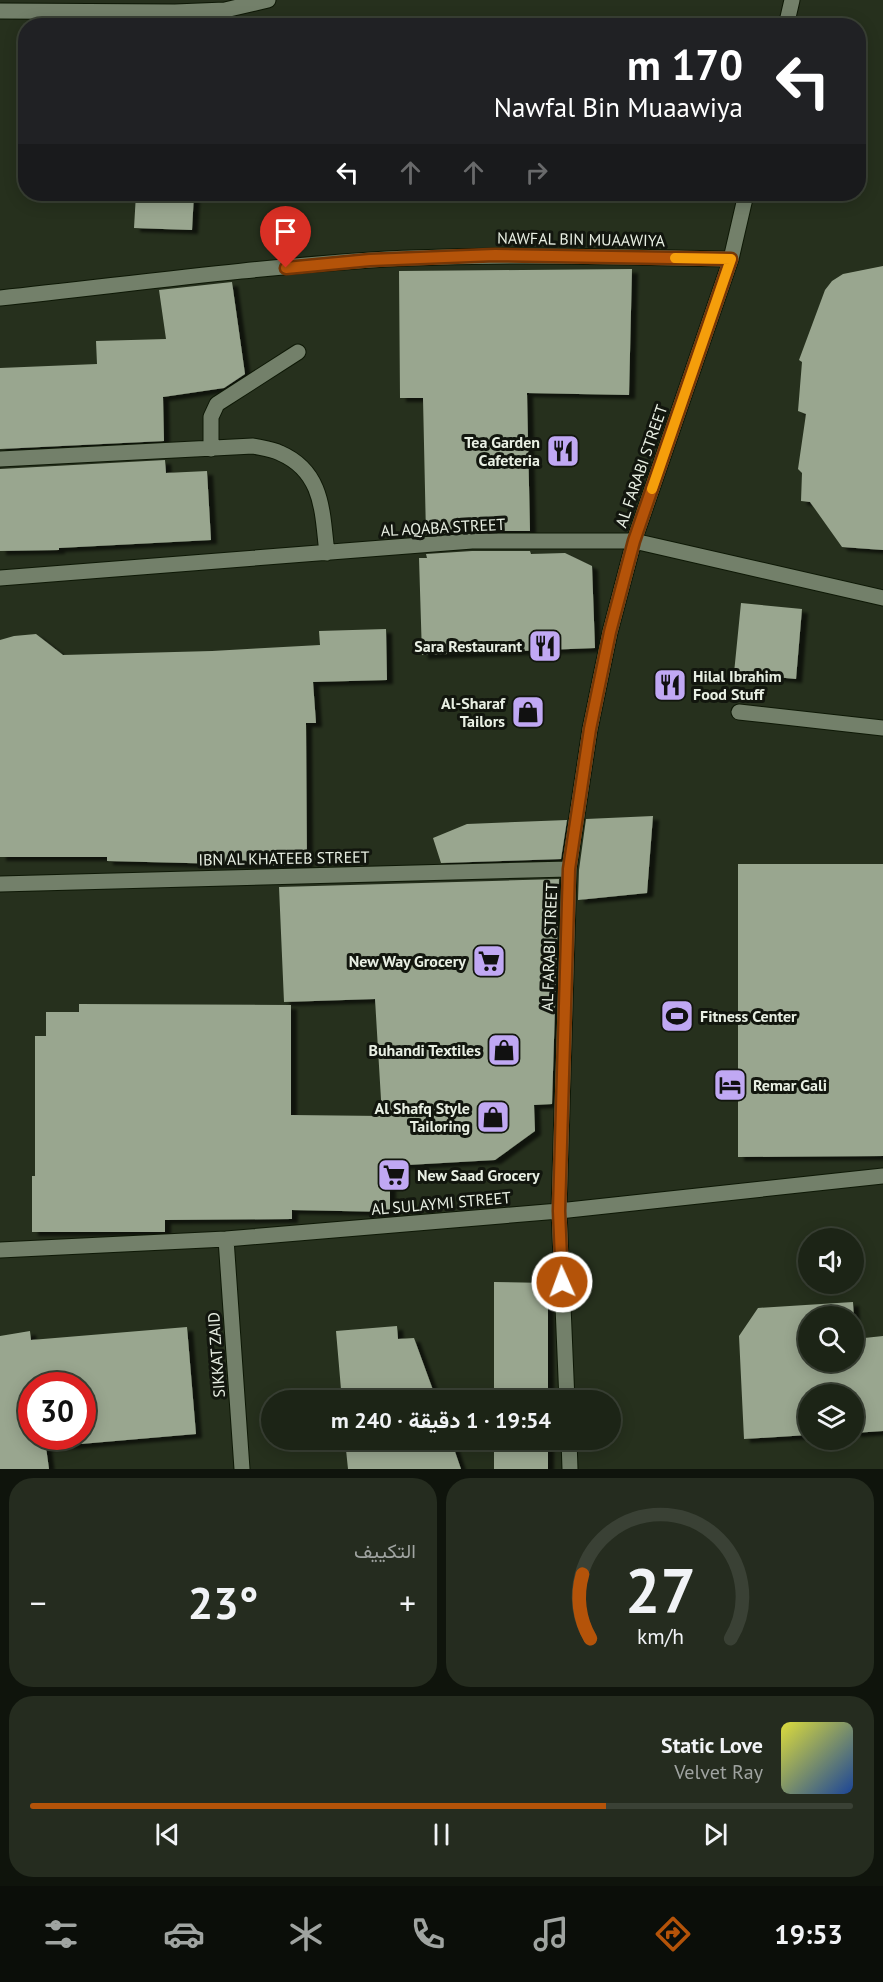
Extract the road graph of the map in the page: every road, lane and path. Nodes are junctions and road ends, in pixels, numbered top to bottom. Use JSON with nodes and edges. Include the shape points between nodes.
{"nodes":[{"id":1,"x":268,"y":0,"type":"edge"},
{"id":2,"x":787,"y":1,"type":"edge"},
{"id":3,"x":0,"y":11,"type":"edge"},
{"id":4,"x":786,"y":18,"type":"edge"},
{"id":5,"x":744,"y":201,"type":"edge"},
{"id":6,"x":731,"y":259,"type":"junction"},
{"id":7,"x":0,"y":298,"type":"edge"},
{"id":8,"x":298,"y":352,"type":"dead end"},
{"id":9,"x":211,"y":449,"type":"junction"},
{"id":10,"x":0,"y":459,"type":"edge"},
{"id":11,"x":634,"y":541,"type":"junction"},
{"id":12,"x":327,"y":553,"type":"junction"},
{"id":13,"x":0,"y":578,"type":"edge"},
{"id":14,"x":883,"y":598,"type":"edge"},
{"id":15,"x":739,"y":712,"type":"dead end"},
{"id":16,"x":883,"y":728,"type":"edge"},
{"id":17,"x":569,"y":869,"type":"junction"},
{"id":18,"x":0,"y":884,"type":"edge"},
{"id":19,"x":883,"y":1176,"type":"edge"},
{"id":20,"x":559,"y":1211,"type":"junction"},
{"id":21,"x":226,"y":1239,"type":"junction"},
{"id":22,"x":0,"y":1250,"type":"edge"},
{"id":23,"x":567,"y":1390,"type":"edge"},
{"id":24,"x":569,"y":1450,"type":"edge"},
{"id":25,"x":242,"y":1469,"type":"edge"},
{"id":26,"x":570,"y":1469,"type":"edge"}],
"edges":[{"from":1,"to":3,"type":"street","via":[[225,10]]},
{"from":2,"to":4,"type":"street"},
{"from":5,"to":6,"type":"street","name":"AL FARABI STREET"},
{"from":6,"to":7,"type":"street","name":"NAWFAL BIN MUAAWIYA","via":[[495,255],[370,260]]},
{"from":6,"to":11,"type":"street","name":"AL FARABI STREET"},
{"from":8,"to":9,"type":"street","via":[[217,404],[211,417]]},
{"from":9,"to":10,"type":"street"},
{"from":9,"to":12,"type":"street","via":[[253,446],[280,453],[304,469],[321,500]]},
{"from":11,"to":12,"type":"street","name":"AL AQABA STREET","via":[[472,541]]},
{"from":11,"to":14,"type":"street","name":"AL AQABA STREET"},
{"from":11,"to":17,"type":"street","name":"AL FARABI STREET","via":[[590,729]]},
{"from":12,"to":13,"type":"street","name":"AL AQABA STREET"},
{"from":15,"to":16,"type":"street"},
{"from":17,"to":18,"type":"street","name":"IBN AL KHATEEB STREET"},
{"from":17,"to":20,"type":"street","name":"AL FARABI STREET"},
{"from":19,"to":20,"type":"street","name":"AL SULAYMI STREET"},
{"from":20,"to":21,"type":"street","name":"AL SULAYMI STREET"},
{"from":20,"to":23,"type":"street","name":"AL FARABI STREET"},
{"from":21,"to":22,"type":"street","name":"AL SULAYMI STREET"},
{"from":21,"to":25,"type":"street","name":"SIKKAT ZAID"},
{"from":24,"to":26,"type":"street"}]}
